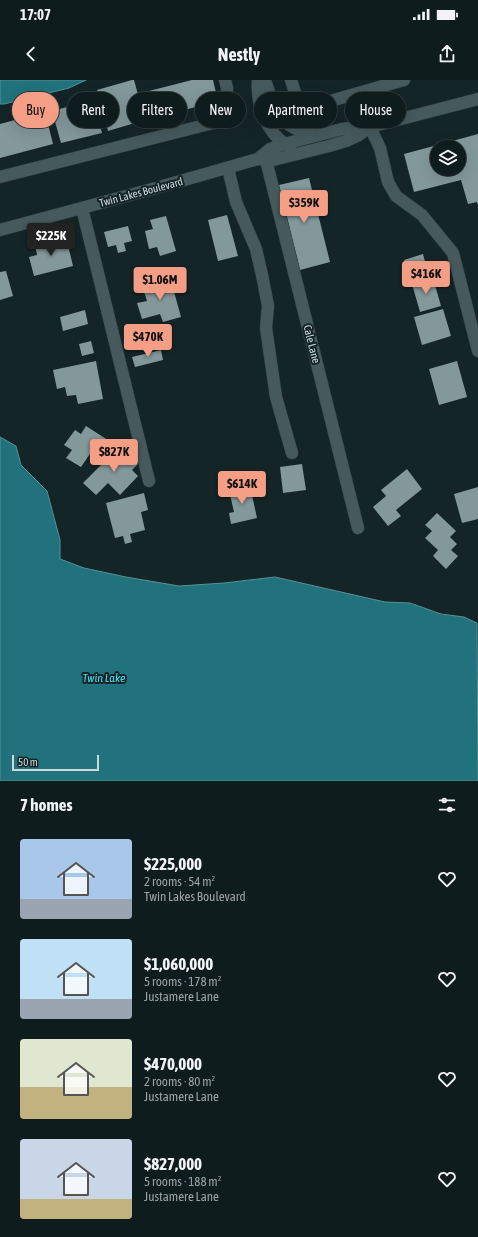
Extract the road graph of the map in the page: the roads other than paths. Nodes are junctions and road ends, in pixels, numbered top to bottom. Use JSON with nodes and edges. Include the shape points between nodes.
{"nodes":[{"id":1,"x":225,"y":80,"type":"edge"},
{"id":2,"x":291,"y":80,"type":"edge"},
{"id":3,"x":404,"y":80,"type":"edge"},
{"id":4,"x":264,"y":81,"type":"edge"},
{"id":5,"x":478,"y":99,"type":"edge"},
{"id":6,"x":406,"y":118,"type":"edge"},
{"id":7,"x":349,"y":128,"type":"edge"},
{"id":8,"x":369,"y":128,"type":"edge"},
{"id":9,"x":370,"y":128,"type":"edge"},
{"id":10,"x":316,"y":136,"type":"junction"},
{"id":11,"x":284,"y":144,"type":"junction"},
{"id":12,"x":301,"y":153,"type":"junction"},
{"id":13,"x":262,"y":160,"type":"junction"},
{"id":14,"x":228,"y":168,"type":"junction"},
{"id":15,"x":0,"y":177,"type":"edge"},
{"id":16,"x":82,"y":208,"type":"junction"},
{"id":17,"x":0,"y":230,"type":"edge"},
{"id":18,"x":478,"y":351,"type":"edge"},
{"id":19,"x":292,"y":453,"type":"dead end"},
{"id":20,"x":149,"y":481,"type":"dead end"},
{"id":21,"x":358,"y":528,"type":"dead end"}],
"edges":[{"from":1,"to":15,"type":"street","via":[[225,120]]},
{"from":2,"to":3,"type":"street","via":[[298,102],[306,108]]},
{"from":4,"to":10,"type":"street","via":[[275,109],[285,122],[299,132]]},
{"from":4,"to":11,"type":"street","via":[[257,91],[268,125]]},
{"from":5,"to":6,"type":"street","name":"Twin Lakes Boulevard"},
{"from":7,"to":10,"type":"street","name":"Twin Lakes Boulevard"},
{"from":8,"to":12,"type":"street","name":"Twin Lakes Boulevard","via":[[346,141]]},
{"from":9,"to":18,"type":"street","via":[[380,148],[388,182],[396,196],[422,215],[453,253]]},
{"from":10,"to":11,"type":"street","name":"Twin Lakes Boulevard"},
{"from":11,"to":12,"type":"street"},
{"from":11,"to":13,"type":"street","name":"Twin Lakes Boulevard","via":[[270,149]]},
{"from":12,"to":13,"type":"street","name":"Twin Lakes Boulevard"},
{"from":13,"to":14,"type":"street","name":"Twin Lakes Boulevard"},
{"from":13,"to":21,"type":"street","name":"Cale Lane"},
{"from":14,"to":16,"type":"street","name":"Twin Lakes Boulevard"},
{"from":14,"to":19,"type":"street","via":[[236,202],[256,249],[262,274],[268,306],[266,328],[276,397]]},
{"from":16,"to":17,"type":"street","name":"Twin Lakes Boulevard"},
{"from":16,"to":20,"type":"street"}]}
